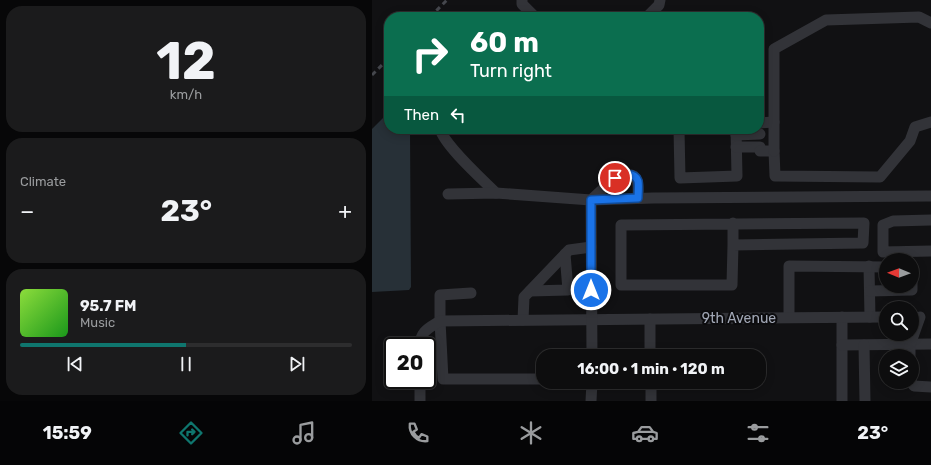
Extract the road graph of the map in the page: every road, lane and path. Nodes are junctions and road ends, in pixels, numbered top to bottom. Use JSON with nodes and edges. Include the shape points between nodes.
{"nodes":[{"id":1,"x":522,"y":0,"type":"edge"},
{"id":2,"x":660,"y":0,"type":"edge"},
{"id":3,"x":530,"y":12,"type":"edge"},
{"id":4,"x":651,"y":12,"type":"edge"},
{"id":5,"x":931,"y":23,"type":"edge"},
{"id":6,"x":774,"y":122,"type":"junction"},
{"id":7,"x":931,"y":122,"type":"edge"},
{"id":8,"x":764,"y":123,"type":"edge"},
{"id":9,"x":443,"y":134,"type":"edge"},
{"id":10,"x":679,"y":134,"type":"edge"},
{"id":11,"x":736,"y":134,"type":"edge"},
{"id":12,"x":736,"y":148,"type":"junction"},
{"id":13,"x":774,"y":151,"type":"junction"},
{"id":14,"x":615,"y":178,"type":"dead end"},
{"id":15,"x":604,"y":188,"type":"dead end"},
{"id":16,"x":496,"y":193,"type":"junction"},
{"id":17,"x":448,"y":194,"type":"dead end"},
{"id":18,"x":931,"y":196,"type":"edge"},
{"id":19,"x":638,"y":198,"type":"junction"},
{"id":20,"x":591,"y":200,"type":"junction"},
{"id":21,"x":931,"y":220,"type":"edge"},
{"id":22,"x":733,"y":223,"type":"junction"},
{"id":23,"x":732,"y":245,"type":"junction"},
{"id":24,"x":591,"y":247,"type":"junction"},
{"id":25,"x":931,"y":251,"type":"edge"},
{"id":26,"x":565,"y":254,"type":"junction"},
{"id":27,"x":869,"y":266,"type":"junction"},
{"id":28,"x":879,"y":266,"type":"edge"},
{"id":29,"x":530,"y":291,"type":"junction"},
{"id":30,"x":870,"y":291,"type":"junction"},
{"id":31,"x":879,"y":291,"type":"edge"},
{"id":32,"x":471,"y":293,"type":"dead end"},
{"id":33,"x":789,"y":317,"type":"junction"},
{"id":34,"x":842,"y":317,"type":"junction"},
{"id":35,"x":870,"y":317,"type":"junction"},
{"id":36,"x":879,"y":317,"type":"edge"},
{"id":37,"x":921,"y":317,"type":"edge"},
{"id":38,"x":592,"y":319,"type":"junction"},
{"id":39,"x":650,"y":319,"type":"junction"},
{"id":40,"x":523,"y":320,"type":"junction"},
{"id":41,"x":440,"y":321,"type":"junction"},
{"id":42,"x":422,"y":337,"type":"edge"},
{"id":43,"x":931,"y":344,"type":"edge"},
{"id":44,"x":864,"y":345,"type":"junction"},
{"id":45,"x":842,"y":346,"type":"junction"},
{"id":46,"x":592,"y":349,"type":"edge"},
{"id":47,"x":650,"y":349,"type":"edge"},
{"id":48,"x":901,"y":349,"type":"edge"},
{"id":49,"x":910,"y":349,"type":"edge"},
{"id":50,"x":914,"y":349,"type":"edge"},
{"id":51,"x":536,"y":379,"type":"edge"},
{"id":52,"x":919,"y":386,"type":"edge"},
{"id":53,"x":931,"y":387,"type":"edge"},
{"id":54,"x":420,"y":389,"type":"edge"},
{"id":55,"x":592,"y":389,"type":"edge"},
{"id":56,"x":651,"y":389,"type":"edge"},
{"id":57,"x":420,"y":401,"type":"edge"},
{"id":58,"x":592,"y":401,"type":"edge"},
{"id":59,"x":651,"y":401,"type":"edge"},
{"id":60,"x":842,"y":401,"type":"edge"},
{"id":61,"x":865,"y":401,"type":"edge"}],
"edges":[{"from":1,"to":3,"type":"street","via":[[522,4]]},
{"from":2,"to":4,"type":"street","via":[[659,5]]},
{"from":5,"to":6,"type":"street","via":[[919,17],[826,20],[774,49]]},
{"from":6,"to":8,"type":"street"},
{"from":6,"to":13,"type":"street"},
{"from":7,"to":13,"type":"street","via":[[915,127],[910,141],[880,176],[775,176]]},
{"from":9,"to":16,"type":"street","via":[[448,144]]},
{"from":10,"to":12,"type":"street","via":[[680,178],[737,176]]},
{"from":11,"to":12,"type":"street"},
{"from":12,"to":13,"type":"street"},
{"from":14,"to":19,"type":"street","via":[[622,174],[634,176],[638,181]]},
{"from":15,"to":20,"type":"street"},
{"from":16,"to":17,"type":"street"},
{"from":16,"to":20,"type":"street"},
{"from":18,"to":19,"type":"street"},
{"from":19,"to":20,"type":"street"},
{"from":20,"to":24,"type":"street"},
{"from":21,"to":25,"type":"street","via":[[893,220],[883,225],[883,252]]},
{"from":22,"to":23,"type":"street"},
{"from":22,"to":23,"type":"street","via":[[864,223],[863,243]]},
{"from":22,"to":23,"type":"street","via":[[621,225],[621,285],[732,285]]},
{"from":24,"to":26,"type":"street","via":[[569,250]]},
{"from":24,"to":38,"type":"street"},
{"from":26,"to":29,"type":"street"},
{"from":26,"to":29,"type":"street","via":[[568,290]]},
{"from":27,"to":28,"type":"street"},
{"from":27,"to":30,"type":"street"},
{"from":27,"to":33,"type":"street","via":[[789,266]]},
{"from":29,"to":40,"type":"street","via":[[524,297]]},
{"from":30,"to":31,"type":"street"},
{"from":30,"to":35,"type":"street"},
{"from":32,"to":41,"type":"street","via":[[440,295]]},
{"from":33,"to":34,"type":"street","name":"9th Avenue"},
{"from":33,"to":39,"type":"street","name":"9th Avenue"},
{"from":34,"to":35,"type":"street","name":"9th Avenue"},
{"from":34,"to":45,"type":"street"},
{"from":35,"to":36,"type":"street","name":"9th Avenue"},
{"from":37,"to":49,"type":"street"},
{"from":38,"to":39,"type":"street","name":"9th Avenue"},
{"from":38,"to":40,"type":"street","name":"9th Avenue"},
{"from":38,"to":46,"type":"street"},
{"from":39,"to":47,"type":"street"},
{"from":40,"to":41,"type":"street","name":"9th Avenue"},
{"from":41,"to":42,"type":"street","via":[[425,330]]},
{"from":41,"to":51,"type":"street","via":[[443,379]]},
{"from":43,"to":50,"type":"street"},
{"from":44,"to":45,"type":"street"},
{"from":44,"to":48,"type":"street"},
{"from":44,"to":61,"type":"street"},
{"from":45,"to":60,"type":"street"},
{"from":52,"to":53,"type":"street"},
{"from":54,"to":57,"type":"street"},
{"from":55,"to":58,"type":"street"},
{"from":56,"to":59,"type":"street"}]}
